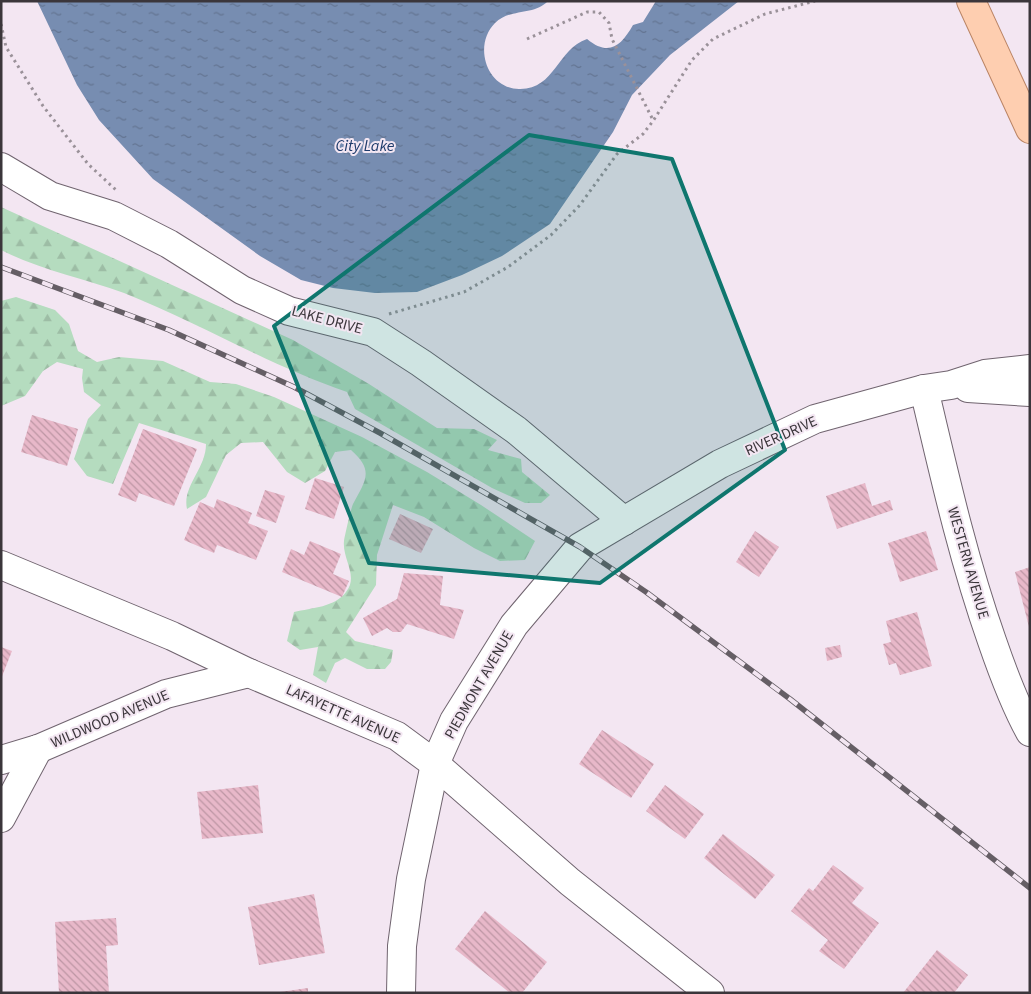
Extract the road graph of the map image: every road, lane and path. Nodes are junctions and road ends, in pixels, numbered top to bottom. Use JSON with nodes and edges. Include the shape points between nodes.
{"nodes":[{"id":1,"x":815,"y":1,"type":"edge"},
{"id":2,"x":971,"y":1,"type":"edge"},
{"id":3,"x":1,"y":24,"type":"edge"},
{"id":4,"x":527,"y":39,"type":"dead end"},
{"id":5,"x":654,"y":121,"type":"junction"},
{"id":6,"x":1030,"y":129,"type":"edge"},
{"id":7,"x":1,"y":167,"type":"edge"},
{"id":8,"x":117,"y":191,"type":"dead end"},
{"id":9,"x":382,"y":312,"type":"dead end"},
{"id":10,"x":1030,"y":369,"type":"edge"},
{"id":11,"x":952,"y":385,"type":"junction"},
{"id":12,"x":924,"y":389,"type":"junction"},
{"id":13,"x":1030,"y":392,"type":"edge"},
{"id":14,"x":624,"y":520,"type":"junction"},
{"id":15,"x":580,"y":547,"type":"joint"},
{"id":16,"x":1,"y":565,"type":"edge"},
{"id":17,"x":249,"y":674,"type":"junction"},
{"id":18,"x":1030,"y":732,"type":"edge"},
{"id":19,"x":38,"y":749,"type":"junction"},
{"id":20,"x":1,"y":760,"type":"edge"},
{"id":21,"x":435,"y":764,"type":"junction"},
{"id":22,"x":1,"y":818,"type":"edge"},
{"id":23,"x":401,"y":993,"type":"edge"},
{"id":24,"x":710,"y":993,"type":"edge"}],
"edges":[{"from":1,"to":5,"type":"path","via":[[764,14],[713,39],[673,86]]},
{"from":2,"to":6,"type":"main road"},
{"from":3,"to":8,"type":"path","via":[[6,48],[43,106],[88,164]]},
{"from":4,"to":5,"type":"path","via":[[588,12],[598,12],[609,23],[612,39]]},
{"from":5,"to":9,"type":"path","via":[[617,154],[580,205],[551,235],[508,267],[464,292],[391,314]]},
{"from":7,"to":14,"type":"street","name":"LAKE DRIVE","via":[[50,196],[114,216],[161,240],[242,290],[290,311],[373,332],[516,430]]},
{"from":10,"to":11,"type":"street","name":"RIVER DRIVE","via":[[985,374]]},
{"from":11,"to":12,"type":"street","name":"RIVER DRIVE"},
{"from":11,"to":13,"type":"street","name":"RIVER DRIVE","via":[[978,390]]},
{"from":12,"to":14,"type":"street","name":"RIVER DRIVE","via":[[815,419],[720,464]]},
{"from":12,"to":18,"type":"street","name":"WESTERN AVENUE","via":[[962,547],[1014,703]]},
{"from":14,"to":15,"type":"street","name":"RIVER DRIVE"},
{"from":15,"to":21,"type":"street","name":"PIEDMONT AVENUE","via":[[514,625],[454,721]]},
{"from":16,"to":17,"type":"street","name":"LAFAYETTE AVENUE","via":[[172,636]]},
{"from":17,"to":19,"type":"street","name":"WILDWOOD AVENUE","via":[[166,694]]},
{"from":17,"to":21,"type":"street","name":"LAFAYETTE AVENUE","via":[[397,736]]},
{"from":19,"to":20,"type":"street","name":"WILDWOOD AVENUE"},
{"from":19,"to":22,"type":"street"},
{"from":21,"to":23,"type":"street","name":"PIEDMONT AVENUE","via":[[411,879],[402,946]]},
{"from":21,"to":24,"type":"street","name":"LAFAYETTE AVENUE","via":[[570,882]]}]}
